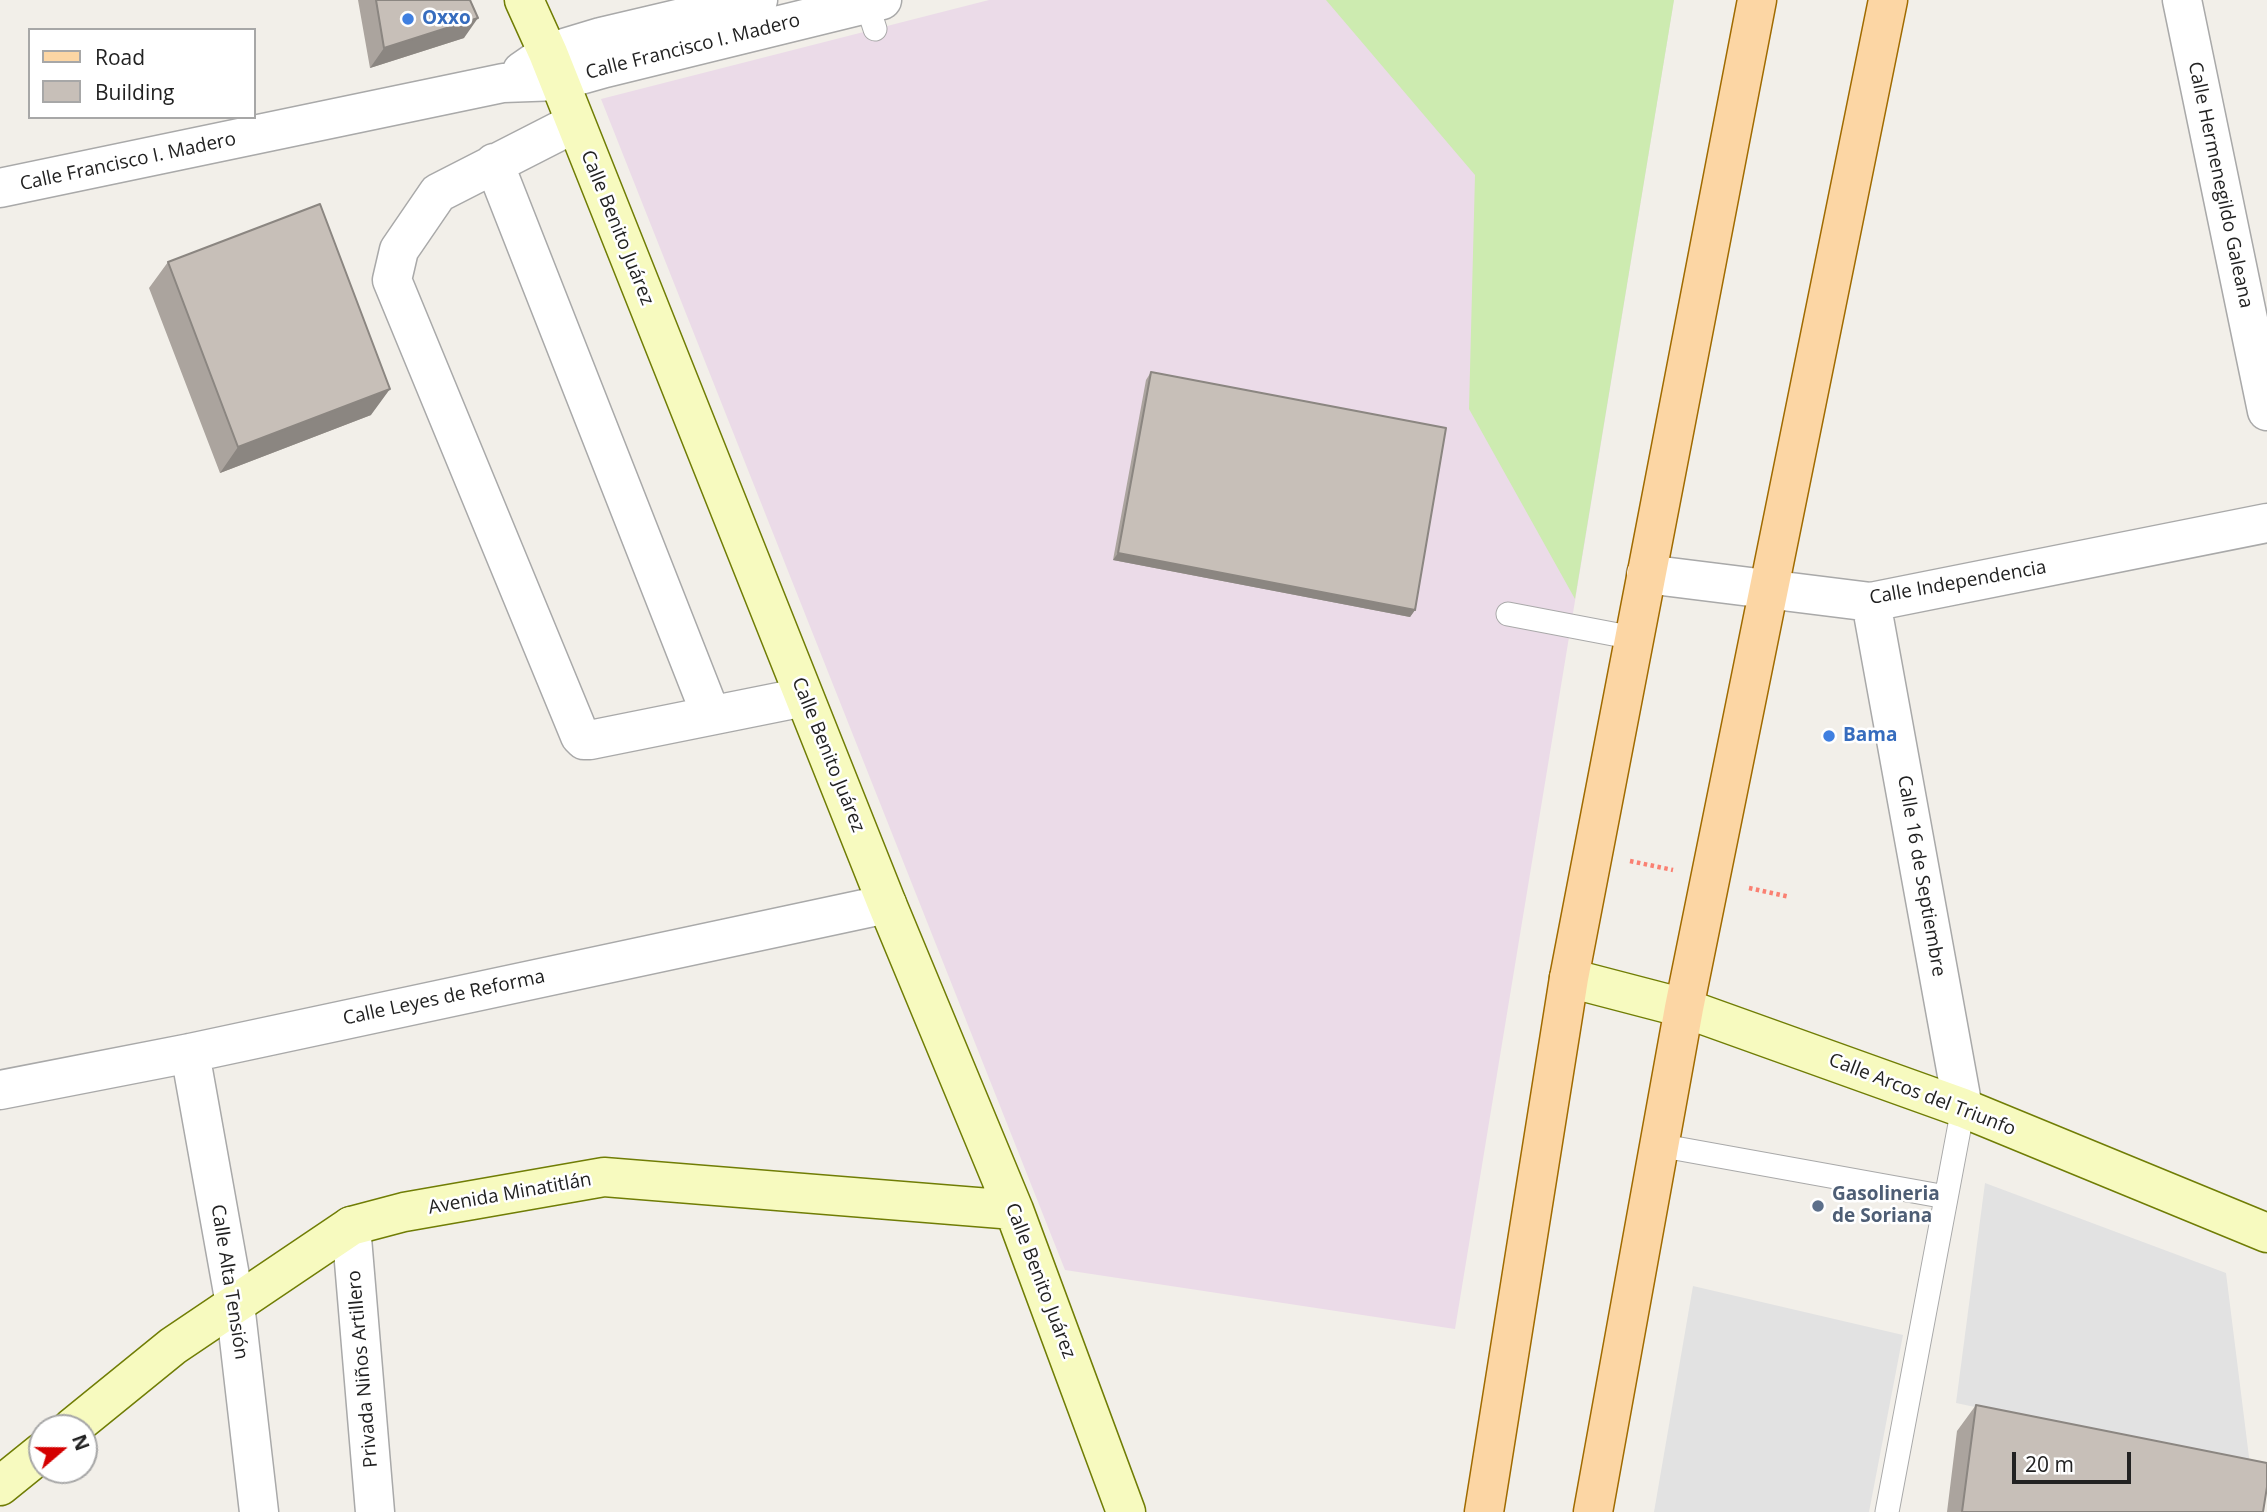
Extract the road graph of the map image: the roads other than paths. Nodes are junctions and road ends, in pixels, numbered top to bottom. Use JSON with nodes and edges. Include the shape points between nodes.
{"nodes":[{"id":1,"x":524,"y":0,"type":"edge"},
{"id":2,"x":758,"y":0,"type":"edge"},
{"id":3,"x":1758,"y":0,"type":"edge"},
{"id":4,"x":1888,"y":0,"type":"edge"},
{"id":5,"x":2182,"y":0,"type":"edge"},
{"id":6,"x":875,"y":11,"type":"edge"},
{"id":7,"x":554,"y":67,"type":"junction"},
{"id":8,"x":575,"y":123,"type":"junction"},
{"id":9,"x":494,"y":163,"type":"junction"},
{"id":10,"x":0,"y":188,"type":"edge"},
{"id":11,"x":2267,"y":411,"type":"edge"},
{"id":12,"x":2267,"y":523,"type":"edge"},
{"id":13,"x":1646,"y":574,"type":"junction"},
{"id":14,"x":1768,"y":589,"type":"junction"},
{"id":15,"x":1871,"y":601,"type":"junction"},
{"id":16,"x":1508,"y":614,"type":"dead end"},
{"id":17,"x":1634,"y":638,"type":"junction"},
{"id":18,"x":804,"y":697,"type":"junction"},
{"id":19,"x":711,"y":715,"type":"junction"},
{"id":20,"x":887,"y":904,"type":"junction"},
{"id":21,"x":1569,"y":978,"type":"junction"},
{"id":22,"x":1684,"y":1007,"type":"junction"},
{"id":23,"x":190,"y":1053,"type":"junction"},
{"id":24,"x":0,"y":1090,"type":"edge"},
{"id":25,"x":1963,"y":1108,"type":"junction"},
{"id":26,"x":1658,"y":1146,"type":"junction"},
{"id":27,"x":1946,"y":1197,"type":"junction"},
{"id":28,"x":1014,"y":1210,"type":"junction"},
{"id":29,"x":351,"y":1226,"type":"junction"},
{"id":30,"x":2267,"y":1233,"type":"edge"},
{"id":31,"x":235,"y":1304,"type":"junction"},
{"id":32,"x":89,"y":1414,"type":"edge"},
{"id":33,"x":28,"y":1463,"type":"edge"},
{"id":34,"x":0,"y":1486,"type":"edge"},
{"id":35,"x":259,"y":1512,"type":"edge"},
{"id":36,"x":375,"y":1512,"type":"edge"},
{"id":37,"x":1126,"y":1512,"type":"edge"},
{"id":38,"x":1484,"y":1512,"type":"edge"},
{"id":39,"x":1593,"y":1512,"type":"edge"},
{"id":40,"x":1887,"y":1512,"type":"edge"}],
"edges":[{"from":1,"to":7,"type":"main road","name":"Calle Benito Juárez"},
{"from":2,"to":7,"type":"street","name":"Calle Francisco I. Madero","via":[[601,37]]},
{"from":3,"to":13,"type":"main road"},
{"from":4,"to":14,"type":"main road"},
{"from":5,"to":11,"type":"street","name":"Calle Hermenegildo Galeana"},
{"from":6,"to":7,"type":"street","name":"Calle Francisco I. Madero","via":[[605,68]]},
{"from":7,"to":8,"type":"main road","name":"Calle Benito Juárez"},
{"from":7,"to":10,"type":"street","name":"Calle Francisco I. Madero","via":[[503,83]]},
{"from":8,"to":9,"type":"street"},
{"from":8,"to":18,"type":"main road","name":"Calle Benito Juárez"},
{"from":9,"to":19,"type":"street"},
{"from":9,"to":19,"type":"street","via":[[438,193],[399,250],[392,280],[580,736],[590,740]]},
{"from":12,"to":15,"type":"street","name":"Calle Independencia"},
{"from":13,"to":14,"type":"street","name":"Calle Independencia"},
{"from":13,"to":17,"type":"main road"},
{"from":14,"to":15,"type":"street","name":"Calle Independencia"},
{"from":14,"to":22,"type":"main road"},
{"from":15,"to":25,"type":"street","name":"Calle 16 de Septiembre"},
{"from":16,"to":17,"type":"lane"},
{"from":17,"to":21,"type":"main road"},
{"from":18,"to":19,"type":"street"},
{"from":18,"to":20,"type":"main road","name":"Calle Benito Juárez"},
{"from":20,"to":23,"type":"street","name":"Calle Leyes de Reforma"},
{"from":20,"to":28,"type":"main road","name":"Calle Benito Juárez"},
{"from":21,"to":22,"type":"main road","name":"Calle Arcos del Triunfo"},
{"from":21,"to":38,"type":"main road"},
{"from":22,"to":25,"type":"main road","name":"Calle Arcos del Triunfo"},
{"from":22,"to":26,"type":"main road"},
{"from":23,"to":24,"type":"street","name":"Calle Leyes de Reforma"},
{"from":23,"to":31,"type":"street","name":"Calle Alta Tensión"},
{"from":25,"to":27,"type":"lane"},
{"from":25,"to":30,"type":"main road","name":"Calle Arcos del Triunfo"},
{"from":26,"to":27,"type":"lane"},
{"from":26,"to":39,"type":"main road"},
{"from":27,"to":40,"type":"lane"},
{"from":28,"to":29,"type":"main road","name":"Avenida Minatitlán","via":[[604,1177],[404,1212]]},
{"from":28,"to":37,"type":"main road","name":"Calle Benito Juárez"},
{"from":29,"to":31,"type":"main road","name":"Avenida Minatitlán"},
{"from":29,"to":36,"type":"street","name":"Privada Niños Artillero"},
{"from":31,"to":32,"type":"main road","name":"Avenida Minatitlán","via":[[173,1346]]},
{"from":31,"to":35,"type":"street","name":"Calle Alta Tensión"},
{"from":33,"to":34,"type":"main road"}]}
